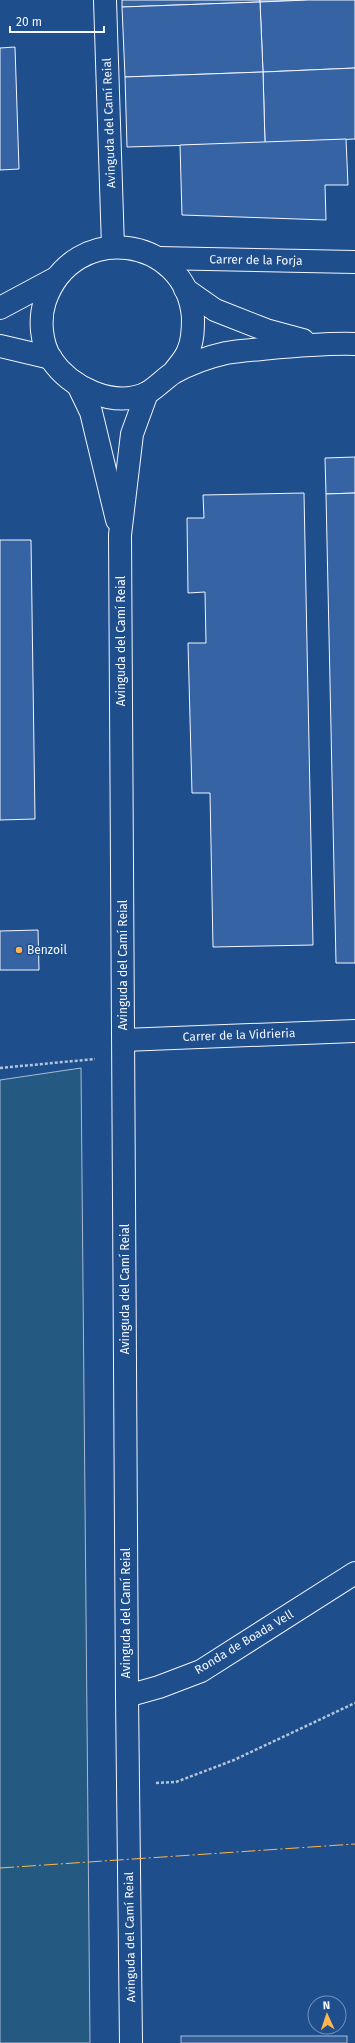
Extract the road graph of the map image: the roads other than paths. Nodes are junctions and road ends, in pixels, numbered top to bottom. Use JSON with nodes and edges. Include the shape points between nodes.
{"nodes":[{"id":1,"x":105,"y":0,"type":"edge"},
{"id":2,"x":113,"y":247,"type":"junction"},
{"id":3,"x":158,"y":258,"type":"junction"},
{"id":4,"x":355,"y":262,"type":"edge"},
{"id":5,"x":56,"y":278,"type":"junction"},
{"id":6,"x":185,"y":289,"type":"junction"},
{"id":7,"x":0,"y":308,"type":"edge"},
{"id":8,"x":314,"y":343,"type":"junction"},
{"id":9,"x":355,"y":344,"type":"edge"},
{"id":10,"x":0,"y":346,"type":"edge"},
{"id":11,"x":51,"y":358,"type":"junction"},
{"id":12,"x":173,"y":373,"type":"junction"},
{"id":13,"x":78,"y":385,"type":"junction"},
{"id":14,"x":147,"y":393,"type":"junction"},
{"id":15,"x":120,"y":535,"type":"junction"},
{"id":16,"x":355,"y":1031,"type":"edge"},
{"id":17,"x":124,"y":1048,"type":"junction"},
{"id":18,"x":355,"y":1573,"type":"edge"},
{"id":19,"x":127,"y":1696,"type":"junction"},
{"id":20,"x":131,"y":2043,"type":"edge"}],
"edges":[{"from":1,"to":2,"type":"street","name":"Avinguda del Camí Reial"},
{"from":2,"to":3,"type":"street","via":[[133,248]]},
{"from":2,"to":5,"type":"street","via":[[87,253],[73,261]]},
{"from":3,"to":4,"type":"street","name":"Carrer de la Forja"},
{"from":3,"to":6,"type":"street","via":[[180,279]]},
{"from":5,"to":7,"type":"street"},
{"from":5,"to":11,"type":"street","via":[[43,307],[44,343]]},
{"from":6,"to":8,"type":"street","via":[[215,310],[234,318]]},
{"from":6,"to":12,"type":"street","via":[[192,304],[194,329],[188,351]]},
{"from":8,"to":9,"type":"street"},
{"from":8,"to":12,"type":"street","via":[[228,353],[205,359]]},
{"from":10,"to":11,"type":"street"},
{"from":11,"to":13,"type":"street","via":[[62,373]]},
{"from":12,"to":14,"type":"street"},
{"from":13,"to":14,"type":"street","via":[[104,397],[131,397]]},
{"from":13,"to":15,"type":"street","name":"Avinguda del Camí Reial","via":[[92,412]]},
{"from":14,"to":15,"type":"street","name":"Avinguda del Camí Reial","via":[[132,434]]},
{"from":15,"to":17,"type":"street","name":"Avinguda del Camí Reial"},
{"from":16,"to":17,"type":"street","name":"Carrer de la Vidrieria"},
{"from":17,"to":19,"type":"street","name":"Avinguda del Camí Reial"},
{"from":18,"to":19,"type":"street","name":"Ronda de Boada Vell","via":[[201,1671]]},
{"from":19,"to":20,"type":"street","name":"Avinguda del Camí Reial"}]}
